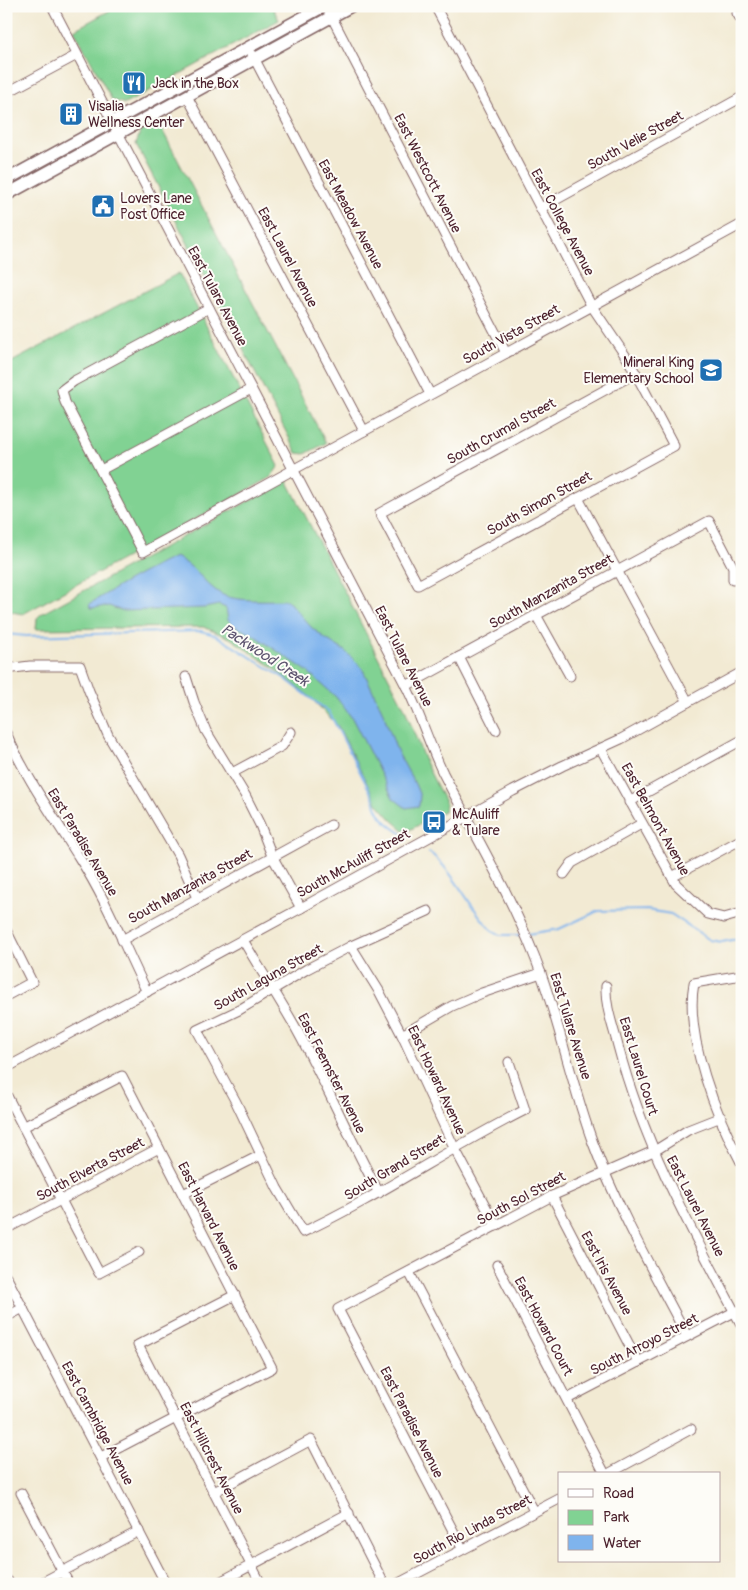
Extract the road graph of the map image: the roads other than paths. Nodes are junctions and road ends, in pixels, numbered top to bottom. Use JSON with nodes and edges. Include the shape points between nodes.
{"nodes":[{"id":1,"x":52,"y":6,"type":"edge"},
{"id":2,"x":352,"y":6,"type":"edge"},
{"id":3,"x":435,"y":6,"type":"edge"},
{"id":4,"x":327,"y":10,"type":"edge"},
{"id":5,"x":248,"y":48,"type":"junction"},
{"id":6,"x":77,"y":55,"type":"junction"},
{"id":7,"x":254,"y":59,"type":"junction"},
{"id":8,"x":6,"y":94,"type":"edge"},
{"id":9,"x":187,"y":96,"type":"junction"},
{"id":10,"x":742,"y":97,"type":"edge"},
{"id":11,"x":112,"y":122,"type":"junction"},
{"id":12,"x":118,"y":133,"type":"junction"},
{"id":13,"x":6,"y":180,"type":"edge"},
{"id":14,"x":6,"y":195,"type":"edge"},
{"id":15,"x":541,"y":208,"type":"junction"},
{"id":16,"x":742,"y":224,"type":"edge"},
{"id":17,"x":591,"y":305,"type":"junction"},
{"id":18,"x":209,"y":308,"type":"junction"},
{"id":19,"x":506,"y":352,"type":"junction"},
{"id":20,"x":636,"y":373,"type":"junction"},
{"id":21,"x":251,"y":389,"type":"junction"},
{"id":22,"x":430,"y":394,"type":"junction"},
{"id":23,"x":364,"y":431,"type":"junction"},
{"id":24,"x":674,"y":446,"type":"joint"},
{"id":25,"x":101,"y":470,"type":"junction"},
{"id":26,"x":293,"y":470,"type":"junction"},
{"id":27,"x":578,"y":498,"type":"junction"},
{"id":28,"x":617,"y":571,"type":"junction"},
{"id":29,"x":733,"y":580,"type":"dead end"},
{"id":30,"x":418,"y":585,"type":"joint"},
{"id":31,"x":536,"y":615,"type":"junction"},
{"id":32,"x":459,"y":657,"type":"junction"},
{"id":33,"x":6,"y":668,"type":"edge"},
{"id":34,"x":742,"y":672,"type":"edge"},
{"id":35,"x":570,"y":676,"type":"dead end"},
{"id":36,"x":186,"y":677,"type":"dead end"},
{"id":37,"x":406,"y":686,"type":"junction"},
{"id":38,"x":688,"y":702,"type":"junction"},
{"id":39,"x":496,"y":730,"type":"dead end"},
{"id":40,"x":291,"y":732,"type":"dead end"},
{"id":41,"x":6,"y":733,"type":"edge"},
{"id":42,"x":742,"y":740,"type":"edge"},
{"id":43,"x":601,"y":749,"type":"junction"},
{"id":44,"x":232,"y":774,"type":"junction"},
{"id":45,"x":630,"y":802,"type":"junction"},
{"id":46,"x":466,"y":816,"type":"junction"},
{"id":47,"x":641,"y":824,"type":"junction"},
{"id":48,"x":331,"y":825,"type":"dead end"},
{"id":49,"x":742,"y":839,"type":"edge"},
{"id":50,"x":272,"y":856,"type":"junction"},
{"id":51,"x":564,"y":874,"type":"dead end"},
{"id":52,"x":672,"y":877,"type":"junction"},
{"id":53,"x":197,"y":898,"type":"junction"},
{"id":54,"x":301,"y":908,"type":"junction"},
{"id":55,"x":428,"y":910,"type":"dead end"},
{"id":56,"x":742,"y":913,"type":"edge"},
{"id":57,"x":6,"y":930,"type":"edge"},
{"id":58,"x":122,"y":940,"type":"junction"},
{"id":59,"x":243,"y":940,"type":"junction"},
{"id":60,"x":351,"y":946,"type":"junction"},
{"id":61,"x":541,"y":973,"type":"junction"},
{"id":62,"x":742,"y":975,"type":"edge"},
{"id":63,"x":606,"y":986,"type":"dead end"},
{"id":64,"x":273,"y":991,"type":"junction"},
{"id":65,"x":147,"y":992,"type":"junction"},
{"id":66,"x":6,"y":996,"type":"edge"},
{"id":67,"x":402,"y":1034,"type":"junction"},
{"id":68,"x":510,"y":1062,"type":"dead end"},
{"id":69,"x":6,"y":1068,"type":"edge"},
{"id":70,"x":6,"y":1094,"type":"edge"},
{"id":71,"x":720,"y":1117,"type":"junction"},
{"id":72,"x":23,"y":1127,"type":"junction"},
{"id":73,"x":454,"y":1147,"type":"junction"},
{"id":74,"x":159,"y":1148,"type":"junction"},
{"id":75,"x":653,"y":1151,"type":"junction"},
{"id":76,"x":261,"y":1155,"type":"junction"},
{"id":77,"x":742,"y":1164,"type":"edge"},
{"id":78,"x":604,"y":1172,"type":"junction"},
{"id":79,"x":379,"y":1193,"type":"junction"},
{"id":80,"x":183,"y":1194,"type":"junction"},
{"id":81,"x":552,"y":1196,"type":"junction"},
{"id":82,"x":61,"y":1200,"type":"junction"},
{"id":83,"x":496,"y":1226,"type":"junction"},
{"id":84,"x":6,"y":1228,"type":"edge"},
{"id":85,"x":139,"y":1252,"type":"dead end"},
{"id":86,"x":497,"y":1265,"type":"dead end"},
{"id":87,"x":409,"y":1272,"type":"junction"},
{"id":88,"x":6,"y":1276,"type":"edge"},
{"id":89,"x":235,"y":1295,"type":"junction"},
{"id":90,"x":23,"y":1308,"type":"junction"},
{"id":91,"x":338,"y":1309,"type":"joint"},
{"id":92,"x":734,"y":1312,"type":"junction"},
{"id":93,"x":6,"y":1317,"type":"edge"},
{"id":94,"x":742,"y":1326,"type":"edge"},
{"id":95,"x":687,"y":1336,"type":"junction"},
{"id":96,"x":638,"y":1362,"type":"junction"},
{"id":97,"x":567,"y":1399,"type":"junction"},
{"id":98,"x":175,"y":1418,"type":"junction"},
{"id":99,"x":691,"y":1429,"type":"dead end"},
{"id":100,"x":101,"y":1457,"type":"junction"},
{"id":101,"x":604,"y":1472,"type":"edge"},
{"id":102,"x":612,"y":1472,"type":"edge"},
{"id":103,"x":214,"y":1492,"type":"junction"},
{"id":104,"x":21,"y":1493,"type":"dead end"},
{"id":105,"x":558,"y":1499,"type":"edge"},
{"id":106,"x":534,"y":1511,"type":"junction"},
{"id":107,"x":349,"y":1513,"type":"junction"},
{"id":108,"x":139,"y":1531,"type":"junction"},
{"id":109,"x":462,"y":1548,"type":"junction"},
{"id":110,"x":251,"y":1564,"type":"junction"},
{"id":111,"x":62,"y":1572,"type":"junction"},
{"id":112,"x":39,"y":1584,"type":"edge"},
{"id":113,"x":69,"y":1584,"type":"edge"},
{"id":114,"x":166,"y":1584,"type":"edge"},
{"id":115,"x":216,"y":1584,"type":"edge"},
{"id":116,"x":261,"y":1584,"type":"edge"},
{"id":117,"x":384,"y":1584,"type":"edge"},
{"id":118,"x":397,"y":1584,"type":"edge"}],
"edges":[{"from":1,"to":6,"type":"street","name":"East Tulare Avenue"},
{"from":2,"to":4,"type":"main road"},
{"from":3,"to":15,"type":"street","name":"East College Avenue"},
{"from":4,"to":5,"type":"main road"},
{"from":4,"to":7,"type":"main road"},
{"from":4,"to":19,"type":"street","name":"East Westcott Avenue"},
{"from":5,"to":7,"type":"street","name":"East Meadow Avenue"},
{"from":5,"to":11,"type":"main road"},
{"from":6,"to":8,"type":"street"},
{"from":6,"to":11,"type":"street","name":"East Tulare Avenue"},
{"from":7,"to":9,"type":"main road"},
{"from":7,"to":22,"type":"street","name":"East Meadow Avenue"},
{"from":9,"to":12,"type":"main road"},
{"from":9,"to":23,"type":"street","name":"East Laurel Avenue"},
{"from":10,"to":15,"type":"street","name":"South Velie Street"},
{"from":11,"to":12,"type":"street","name":"East Tulare Avenue"},
{"from":11,"to":13,"type":"main road"},
{"from":12,"to":14,"type":"main road"},
{"from":12,"to":18,"type":"street","name":"East Tulare Avenue"},
{"from":15,"to":17,"type":"street","name":"East College Avenue"},
{"from":16,"to":17,"type":"street","name":"South Vista Street"},
{"from":17,"to":19,"type":"street","name":"South Vista Street"},
{"from":17,"to":20,"type":"street","name":"East College Avenue"},
{"from":18,"to":21,"type":"street","name":"East Tulare Avenue"},
{"from":18,"to":25,"type":"street","via":[[62,390],[65,402]]},
{"from":19,"to":22,"type":"street","name":"South Vista Street"},
{"from":20,"to":24,"type":"street","name":"East College Avenue"},
{"from":20,"to":30,"type":"street","name":"South Crumal Street","via":[[380,513]]},
{"from":21,"to":25,"type":"street"},
{"from":21,"to":26,"type":"street","name":"East Tulare Avenue"},
{"from":22,"to":23,"type":"street","name":"South Vista Street"},
{"from":23,"to":26,"type":"street","name":"South Vista Street"},
{"from":24,"to":27,"type":"street","name":"South Simon Street"},
{"from":25,"to":26,"type":"street","name":"South Vista Street","via":[[143,552]]},
{"from":26,"to":37,"type":"street","name":"East Tulare Avenue"},
{"from":27,"to":28,"type":"street"},
{"from":27,"to":30,"type":"street","name":"South Simon Street"},
{"from":28,"to":29,"type":"street","name":"South Manzanita Street","via":[[708,521],[733,567]]},
{"from":28,"to":31,"type":"street","name":"South Manzanita Street"},
{"from":28,"to":38,"type":"street"},
{"from":31,"to":32,"type":"street","name":"South Manzanita Street"},
{"from":31,"to":35,"type":"street"},
{"from":32,"to":37,"type":"street","name":"South Manzanita Street"},
{"from":32,"to":39,"type":"street"},
{"from":33,"to":53,"type":"street","via":[[80,666],[108,735],[178,855]]},
{"from":34,"to":38,"type":"street","name":"South McAuliff Street"},
{"from":36,"to":44,"type":"street","via":[[206,731]]},
{"from":37,"to":46,"type":"street","name":"East Tulare Avenue"},
{"from":38,"to":43,"type":"street","name":"South McAuliff Street"},
{"from":40,"to":44,"type":"street","via":[[282,746]]},
{"from":41,"to":58,"type":"street","name":"East Paradise Avenue","via":[[28,778],[81,859]]},
{"from":42,"to":45,"type":"street"},
{"from":43,"to":45,"type":"street","name":"East Belmont Avenue"},
{"from":43,"to":46,"type":"street","name":"South McAuliff Street","via":[[554,769]]},
{"from":44,"to":50,"type":"street","via":[[260,825]]},
{"from":45,"to":47,"type":"street","name":"East Belmont Avenue"},
{"from":46,"to":54,"type":"street","name":"South McAuliff Street"},
{"from":46,"to":61,"type":"street","name":"East Tulare Avenue","via":[[523,929]]},
{"from":47,"to":51,"type":"street","via":[[572,863]]},
{"from":47,"to":52,"type":"street","name":"East Belmont Avenue"},
{"from":48,"to":50,"type":"street","name":"South Manzanita Street"},
{"from":49,"to":52,"type":"street"},
{"from":50,"to":53,"type":"street","name":"South Manzanita Street"},
{"from":50,"to":54,"type":"street"},
{"from":52,"to":56,"type":"street","name":"East Belmont Avenue","via":[[683,892],[716,917]]},
{"from":53,"to":58,"type":"street","name":"South Manzanita Street"},
{"from":54,"to":59,"type":"street","name":"South McAuliff Street"},
{"from":55,"to":60,"type":"street","name":"South Laguna Street"},
{"from":57,"to":66,"type":"street","via":[[32,982]]},
{"from":58,"to":65,"type":"street","name":"East Paradise Avenue"},
{"from":59,"to":64,"type":"street","name":"East Feemster Avenue"},
{"from":59,"to":65,"type":"street","name":"South McAuliff Street"},
{"from":60,"to":64,"type":"street","name":"South Laguna Street"},
{"from":60,"to":67,"type":"street","name":"East Howard Avenue"},
{"from":61,"to":67,"type":"street","via":[[474,996]]},
{"from":61,"to":78,"type":"street","name":"East Tulare Avenue"},
{"from":62,"to":71,"type":"street","via":[[694,983],[693,1015],[697,1044]]},
{"from":63,"to":75,"type":"street","name":"East Laurel Court","via":[[606,999],[622,1064]]},
{"from":64,"to":76,"type":"street","name":"South Laguna Street","via":[[197,1030]]},
{"from":64,"to":79,"type":"street","name":"East Feemster Avenue","via":[[297,1030]]},
{"from":65,"to":69,"type":"street","name":"South McAuliff Street"},
{"from":67,"to":73,"type":"street","name":"East Howard Avenue"},
{"from":68,"to":73,"type":"street","name":"South Grand Street","via":[[525,1110]]},
{"from":70,"to":72,"type":"street"},
{"from":71,"to":75,"type":"street","name":"South Sol Street","via":[[688,1130]]},
{"from":71,"to":77,"type":"street"},
{"from":72,"to":74,"type":"street","name":"East Harvard Avenue","via":[[122,1076]]},
{"from":72,"to":82,"type":"street"},
{"from":73,"to":79,"type":"street","name":"South Grand Street"},
{"from":73,"to":83,"type":"street","name":"East Howard Avenue"},
{"from":74,"to":80,"type":"street","name":"East Harvard Avenue"},
{"from":74,"to":82,"type":"street","name":"South Elverta Street"},
{"from":75,"to":78,"type":"street","name":"South Sol Street"},
{"from":75,"to":92,"type":"street","name":"East Laurel Avenue"},
{"from":76,"to":79,"type":"street","name":"South Grand Street","via":[[303,1232]]},
{"from":76,"to":80,"type":"street"},
{"from":78,"to":81,"type":"street","name":"South Sol Street"},
{"from":78,"to":95,"type":"street","name":"East Tulare Avenue"},
{"from":80,"to":89,"type":"street","name":"East Harvard Avenue"},
{"from":81,"to":83,"type":"street","name":"South Sol Street"},
{"from":81,"to":96,"type":"street","name":"East Iris Avenue"},
{"from":82,"to":84,"type":"street","name":"South Elverta Street"},
{"from":82,"to":85,"type":"street","via":[[99,1273]]},
{"from":83,"to":87,"type":"street","name":"South Sol Street"},
{"from":86,"to":97,"type":"street","name":"East Howard Court"},
{"from":87,"to":91,"type":"street","name":"South Sol Street"},
{"from":87,"to":106,"type":"street"},
{"from":88,"to":90,"type":"street","name":"East Cambridge Avenue"},
{"from":89,"to":98,"type":"street","name":"East Hillcrest Avenue","via":[[138,1345]]},
{"from":89,"to":98,"type":"street","name":"East Harvard Avenue","via":[[272,1368]]},
{"from":90,"to":93,"type":"street"},
{"from":90,"to":100,"type":"street","name":"East Cambridge Avenue"},
{"from":91,"to":109,"type":"street","name":"East Paradise Avenue"},
{"from":92,"to":94,"type":"street","name":"East Laurel Avenue"},
{"from":92,"to":95,"type":"street","name":"South Arroyo Street"},
{"from":95,"to":96,"type":"street","name":"South Arroyo Street"},
{"from":96,"to":97,"type":"street","name":"South Arroyo Street"},
{"from":97,"to":101,"type":"street"},
{"from":98,"to":100,"type":"street"},
{"from":98,"to":103,"type":"street","name":"East Hillcrest Avenue"},
{"from":99,"to":102,"type":"street"},
{"from":100,"to":108,"type":"street","name":"East Cambridge Avenue"},
{"from":103,"to":107,"type":"street","via":[[311,1440]]},
{"from":103,"to":110,"type":"street","name":"East Hillcrest Avenue"},
{"from":104,"to":111,"type":"street"},
{"from":105,"to":106,"type":"street","name":"South Rio Linda Street"},
{"from":106,"to":109,"type":"street","name":"South Rio Linda Street"},
{"from":107,"to":110,"type":"street"},
{"from":107,"to":117,"type":"street"},
{"from":108,"to":111,"type":"street"},
{"from":108,"to":114,"type":"street","name":"East Cambridge Avenue"},
{"from":109,"to":118,"type":"street","name":"South Rio Linda Street"},
{"from":110,"to":115,"type":"street"},
{"from":110,"to":116,"type":"street","name":"East Hillcrest Avenue"},
{"from":111,"to":112,"type":"street"},
{"from":111,"to":113,"type":"street"}]}
